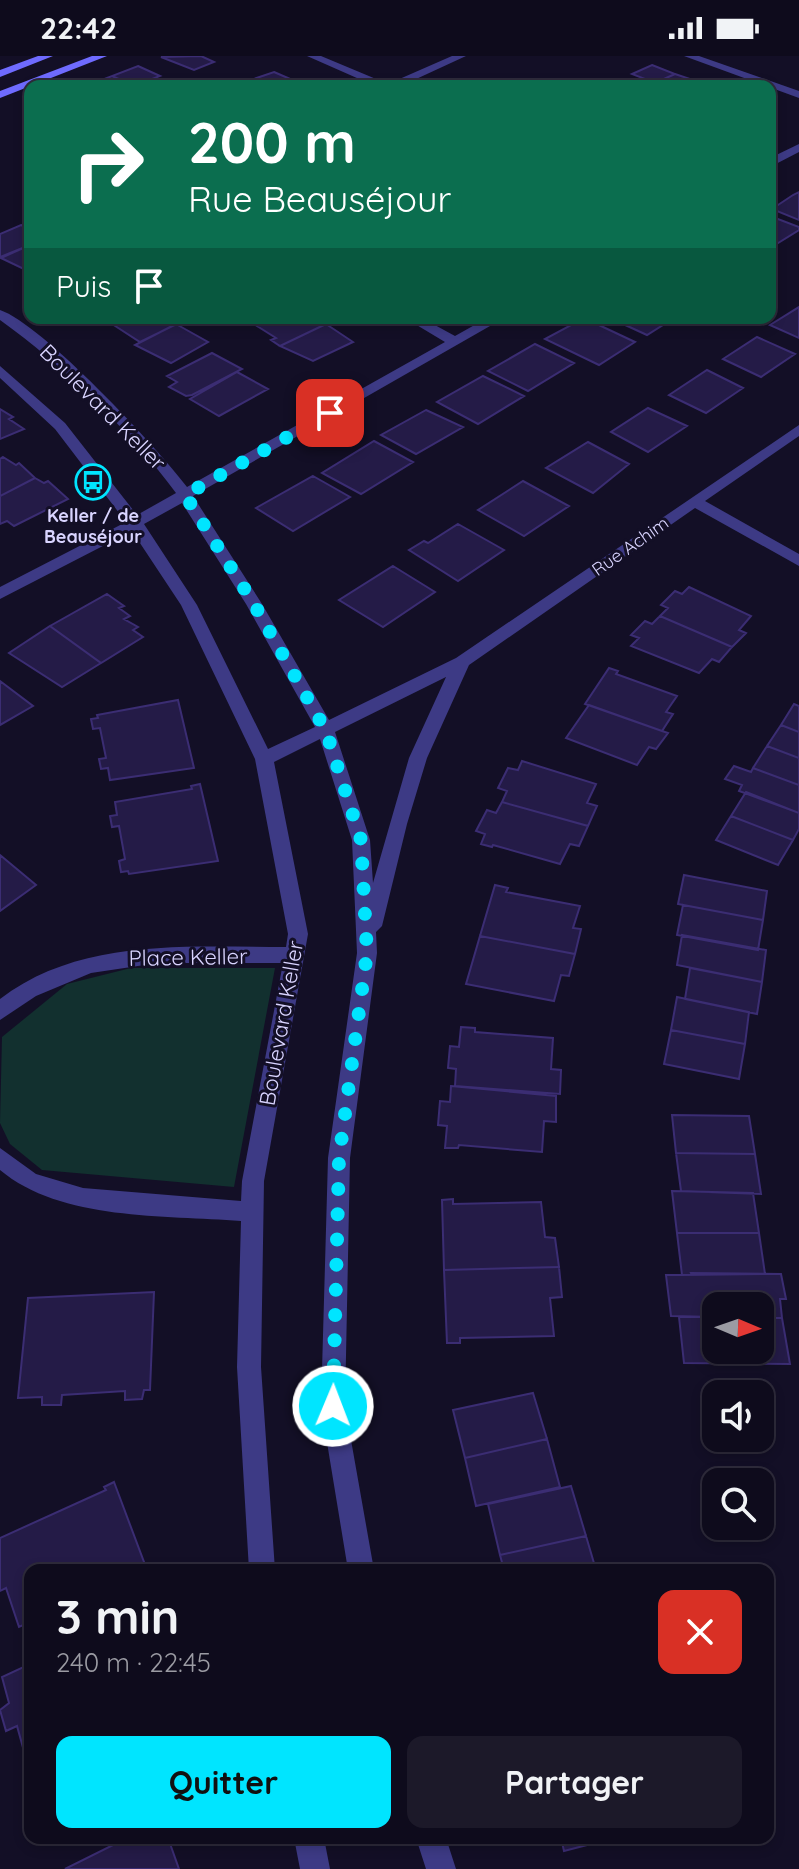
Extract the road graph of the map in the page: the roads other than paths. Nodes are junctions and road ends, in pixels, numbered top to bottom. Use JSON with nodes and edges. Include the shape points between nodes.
{"nodes":[{"id":1,"x":48,"y":56,"type":"edge"},
{"id":2,"x":102,"y":56,"type":"edge"},
{"id":3,"x":312,"y":56,"type":"edge"},
{"id":4,"x":461,"y":56,"type":"edge"},
{"id":5,"x":689,"y":56,"type":"edge"},
{"id":6,"x":0,"y":74,"type":"edge"},
{"id":7,"x":33,"y":80,"type":"edge"},
{"id":8,"x":370,"y":80,"type":"edge"},
{"id":9,"x":406,"y":80,"type":"edge"},
{"id":10,"x":757,"y":80,"type":"edge"},
{"id":11,"x":24,"y":83,"type":"edge"},
{"id":12,"x":776,"y":87,"type":"edge"},
{"id":13,"x":4,"y":90,"type":"edge"},
{"id":14,"x":799,"y":95,"type":"edge"},
{"id":15,"x":799,"y":147,"type":"edge"},
{"id":16,"x":776,"y":160,"type":"edge"},
{"id":17,"x":0,"y":314,"type":"edge"},
{"id":18,"x":423,"y":324,"type":"edge"},
{"id":19,"x":486,"y":324,"type":"edge"},
{"id":20,"x":455,"y":342,"type":"junction"},
{"id":21,"x":0,"y":370,"type":"edge"},
{"id":22,"x":799,"y":429,"type":"edge"},
{"id":23,"x":185,"y":495,"type":"junction"},
{"id":24,"x":695,"y":501,"type":"junction"},
{"id":25,"x":135,"y":523,"type":"junction"},
{"id":26,"x":799,"y":561,"type":"edge"},
{"id":27,"x":0,"y":594,"type":"edge"},
{"id":28,"x":462,"y":662,"type":"junction"},
{"id":29,"x":326,"y":731,"type":"junction"},
{"id":30,"x":264,"y":759,"type":"junction"},
{"id":31,"x":366,"y":948,"type":"junction"},
{"id":32,"x":294,"y":955,"type":"junction"},
{"id":33,"x":0,"y":1012,"type":"edge"},
{"id":34,"x":0,"y":1157,"type":"edge"},
{"id":35,"x":253,"y":1212,"type":"junction"},
{"id":36,"x":262,"y":1564,"type":"edge"},
{"id":37,"x":360,"y":1564,"type":"edge"},
{"id":38,"x":310,"y":1844,"type":"edge"},
{"id":39,"x":433,"y":1844,"type":"edge"},
{"id":40,"x":315,"y":1869,"type":"edge"},
{"id":41,"x":441,"y":1869,"type":"edge"}],
"edges":[{"from":1,"to":6,"type":"street"},
{"from":2,"to":7,"type":"street"},
{"from":3,"to":8,"type":"street"},
{"from":4,"to":9,"type":"street"},
{"from":5,"to":10,"type":"street"},
{"from":11,"to":13,"type":"street"},
{"from":12,"to":14,"type":"street"},
{"from":15,"to":16,"type":"street"},
{"from":17,"to":23,"type":"street","name":"Boulevard Keller","via":[[99,399]]},
{"from":18,"to":20,"type":"street"},
{"from":19,"to":20,"type":"street"},
{"from":20,"to":23,"type":"street"},
{"from":21,"to":25,"type":"street","name":"Boulevard Keller","via":[[60,426]]},
{"from":22,"to":24,"type":"street","name":"Rue Achim"},
{"from":23,"to":25,"type":"street"},
{"from":23,"to":29,"type":"street","name":"Boulevard Keller"},
{"from":24,"to":26,"type":"street"},
{"from":24,"to":28,"type":"street","name":"Rue Achim"},
{"from":25,"to":27,"type":"street"},
{"from":25,"to":30,"type":"street","name":"Boulevard Keller","via":[[189,605]]},
{"from":28,"to":29,"type":"street","name":"Rue Achim"},
{"from":28,"to":31,"type":"street","name":"Rue Achim","via":[[407,784]]},
{"from":29,"to":30,"type":"street","name":"Rue Achim"},
{"from":29,"to":31,"type":"street","name":"Boulevard Keller","via":[[361,840]]},
{"from":30,"to":32,"type":"street","name":"Boulevard Keller","via":[[298,934]]},
{"from":31,"to":37,"type":"street","name":"Boulevard Keller","via":[[339,1158],[333,1406]]},
{"from":32,"to":33,"type":"street","name":"Place Keller","via":[[119,958],[58,974]]},
{"from":32,"to":35,"type":"street","name":"Boulevard Keller","via":[[253,1181]]},
{"from":34,"to":35,"type":"street","via":[[29,1181],[83,1198]]},
{"from":35,"to":36,"type":"street","name":"Boulevard Keller","via":[[249,1367]]},
{"from":38,"to":40,"type":"street"},
{"from":39,"to":41,"type":"street"}]}
